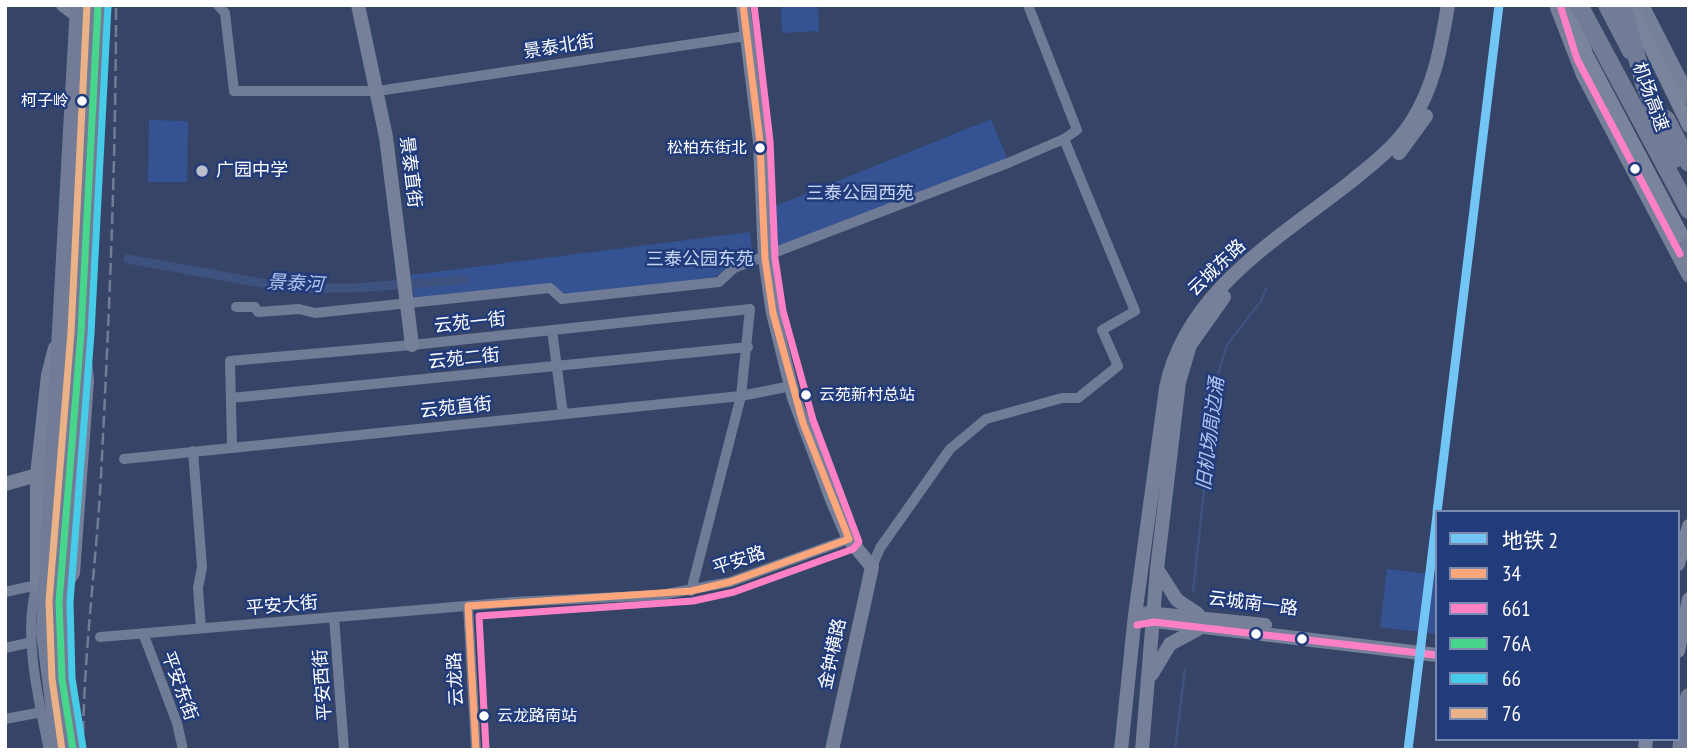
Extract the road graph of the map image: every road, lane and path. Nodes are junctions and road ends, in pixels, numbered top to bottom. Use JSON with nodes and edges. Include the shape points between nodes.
{"nodes":[{"id":1,"x":64,"y":5,"type":"edge"},
{"id":2,"x":98,"y":5,"type":"edge"},
{"id":3,"x":218,"y":5,"type":"edge"},
{"id":4,"x":358,"y":5,"type":"edge"},
{"id":5,"x":743,"y":5,"type":"edge"},
{"id":6,"x":1028,"y":5,"type":"edge"},
{"id":7,"x":1448,"y":5,"type":"edge"},
{"id":8,"x":1457,"y":5,"type":"edge"},
{"id":9,"x":1556,"y":5,"type":"edge"},
{"id":10,"x":1571,"y":5,"type":"edge"},
{"id":11,"x":1579,"y":5,"type":"edge"},
{"id":12,"x":1607,"y":5,"type":"edge"},
{"id":13,"x":1622,"y":5,"type":"edge"},
{"id":14,"x":1630,"y":5,"type":"edge"},
{"id":15,"x":1642,"y":5,"type":"edge"},
{"id":16,"x":79,"y":11,"type":"edge"},
{"id":17,"x":1640,"y":26,"type":"junction"},
{"id":18,"x":746,"y":36,"type":"junction"},
{"id":19,"x":1662,"y":43,"type":"junction"},
{"id":20,"x":378,"y":91,"type":"junction"},
{"id":21,"x":1689,"y":97,"type":"edge"},
{"id":22,"x":1689,"y":126,"type":"edge"},
{"id":23,"x":1064,"y":139,"type":"junction"},
{"id":24,"x":1689,"y":163,"type":"edge"},
{"id":25,"x":1689,"y":186,"type":"edge"},
{"id":26,"x":1689,"y":210,"type":"edge"},
{"id":27,"x":1689,"y":248,"type":"edge"},
{"id":28,"x":765,"y":259,"type":"junction"},
{"id":29,"x":1689,"y":276,"type":"edge"},
{"id":30,"x":407,"y":304,"type":"junction"},
{"id":31,"x":236,"y":307,"type":"dead end"},
{"id":32,"x":552,"y":330,"type":"junction"},
{"id":33,"x":81,"y":333,"type":"junction"},
{"id":34,"x":412,"y":345,"type":"junction"},
{"id":35,"x":748,"y":347,"type":"junction"},
{"id":36,"x":556,"y":366,"type":"junction"},
{"id":37,"x":791,"y":386,"type":"junction"},
{"id":38,"x":741,"y":396,"type":"junction"},
{"id":39,"x":231,"y":398,"type":"junction"},
{"id":40,"x":563,"y":414,"type":"junction"},
{"id":41,"x":232,"y":446,"type":"junction"},
{"id":42,"x":192,"y":451,"type":"junction"},
{"id":43,"x":124,"y":459,"type":"dead end"},
{"id":44,"x":52,"y":476,"type":"junction"},
{"id":45,"x":5,"y":484,"type":"edge"},
{"id":46,"x":1689,"y":526,"type":"edge"},
{"id":47,"x":849,"y":539,"type":"junction"},
{"id":48,"x":1680,"y":557,"type":"edge"},
{"id":49,"x":872,"y":566,"type":"junction"},
{"id":50,"x":1157,"y":569,"type":"junction"},
{"id":51,"x":37,"y":585,"type":"junction"},
{"id":52,"x":5,"y":592,"type":"edge"},
{"id":53,"x":691,"y":592,"type":"junction"},
{"id":54,"x":1689,"y":599,"type":"edge"},
{"id":55,"x":468,"y":606,"type":"junction"},
{"id":56,"x":1135,"y":615,"type":"junction"},
{"id":57,"x":334,"y":617,"type":"junction"},
{"id":58,"x":1153,"y":617,"type":"junction"},
{"id":59,"x":1205,"y":623,"type":"junction"},
{"id":60,"x":201,"y":628,"type":"junction"},
{"id":61,"x":143,"y":633,"type":"junction"},
{"id":62,"x":100,"y":637,"type":"dead end"},
{"id":63,"x":72,"y":640,"type":"dead end"},
{"id":64,"x":1680,"y":642,"type":"edge"},
{"id":65,"x":31,"y":645,"type":"junction"},
{"id":66,"x":1435,"y":645,"type":"edge"},
{"id":67,"x":5,"y":648,"type":"edge"},
{"id":68,"x":1435,"y":655,"type":"edge"},
{"id":69,"x":1129,"y":670,"type":"junction"},
{"id":70,"x":1148,"y":670,"type":"junction"},
{"id":71,"x":1147,"y":689,"type":"junction"},
{"id":72,"x":1689,"y":697,"type":"edge"},
{"id":73,"x":42,"y":712,"type":"junction"},
{"id":74,"x":5,"y":719,"type":"edge"},
{"id":75,"x":50,"y":750,"type":"edge"},
{"id":76,"x":60,"y":750,"type":"edge"},
{"id":77,"x":73,"y":750,"type":"edge"},
{"id":78,"x":183,"y":750,"type":"edge"},
{"id":79,"x":344,"y":750,"type":"edge"},
{"id":80,"x":476,"y":750,"type":"edge"},
{"id":81,"x":832,"y":750,"type":"edge"},
{"id":82,"x":1121,"y":750,"type":"edge"},
{"id":83,"x":1142,"y":750,"type":"edge"},
{"id":84,"x":1681,"y":750,"type":"edge"}],
"edges":[{"from":1,"to":16,"type":"street"},
{"from":2,"to":33,"type":"highway"},
{"from":3,"to":20,"type":"street","name":"景泰北街","via":[[225,13],[234,91]]},
{"from":4,"to":20,"type":"street","name":"景泰直街"},
{"from":5,"to":18,"type":"street"},
{"from":6,"to":23,"type":"street","via":[[1077,130]]},
{"from":7,"to":56,"type":"street","name":"云城东路","via":[[1431,85],[1402,136],[1231,277],[1199,310],[1182,338],[1166,388]]},
{"from":8,"to":50,"type":"street","name":"云城东路","via":[[1441,83],[1413,138],[1365,183],[1227,292],[1191,345],[1179,382]]},
{"from":9,"to":29,"type":"street","via":[[1583,75]]},
{"from":10,"to":27,"type":"main road","via":[[1586,54]]},
{"from":11,"to":26,"type":"highway"},
{"from":12,"to":24,"type":"highway"},
{"from":13,"to":25,"type":"highway","name":"机场高速","bridge":true,"via":[[1654,110]]},
{"from":14,"to":17,"type":"main road"},
{"from":15,"to":19,"type":"street"},
{"from":16,"to":44,"type":"highway"},
{"from":17,"to":19,"type":"main road"},
{"from":17,"to":22,"type":"main road"},
{"from":18,"to":20,"type":"street","name":"景泰北街"},
{"from":18,"to":28,"type":"street","via":[[760,142]]},
{"from":19,"to":21,"type":"street"},
{"from":20,"to":30,"type":"street","name":"景泰直街"},
{"from":23,"to":28,"type":"street"},
{"from":23,"to":49,"type":"street","via":[[1135,312],[1102,330],[1118,366],[1078,398],[1062,398],[986,419],[977,426],[950,449]]},
{"from":28,"to":30,"type":"street","via":[[734,268],[719,282],[562,299],[550,288]]},
{"from":28,"to":37,"type":"street"},
{"from":30,"to":31,"type":"street","via":[[315,313]]},
{"from":30,"to":34,"type":"street","name":"景泰直街"},
{"from":32,"to":34,"type":"street","name":"云苑一街"},
{"from":32,"to":35,"type":"street","name":"云苑一街","via":[[750,309]]},
{"from":32,"to":36,"type":"street"},
{"from":33,"to":44,"type":"highway"},
{"from":33,"to":51,"type":"street","via":[[87,381],[73,573],[66,584],[57,587]]},
{"from":34,"to":39,"type":"street","name":"云苑一街","via":[[230,361]]},
{"from":35,"to":36,"type":"street","name":"云苑二街"},
{"from":35,"to":38,"type":"street"},
{"from":36,"to":39,"type":"street","name":"云苑二街"},
{"from":36,"to":40,"type":"street"},
{"from":37,"to":38,"type":"street","name":"云苑直街"},
{"from":37,"to":47,"type":"street"},
{"from":38,"to":40,"type":"street","name":"云苑直街"},
{"from":38,"to":53,"type":"street"},
{"from":39,"to":41,"type":"street"},
{"from":40,"to":41,"type":"street","name":"云苑直街"},
{"from":41,"to":42,"type":"street","name":"云苑直街"},
{"from":42,"to":43,"type":"street","name":"云苑直街"},
{"from":42,"to":60,"type":"street","via":[[201,547]]},
{"from":44,"to":45,"type":"street"},
{"from":44,"to":51,"type":"street"},
{"from":44,"to":76,"type":"highway","bridge":true,"via":[[45,632]]},
{"from":44,"to":77,"type":"highway","bridge":true,"via":[[64,699]]},
{"from":46,"to":48,"type":"main road"},
{"from":47,"to":49,"type":"street"},
{"from":47,"to":53,"type":"street","name":"平安路"},
{"from":49,"to":81,"type":"street","name":"金钟横路"},
{"from":50,"to":58,"type":"street","name":"云城东路"},
{"from":50,"to":59,"type":"street","via":[[1177,600]]},
{"from":51,"to":52,"type":"street"},
{"from":51,"to":65,"type":"street","via":[[31,603]]},
{"from":53,"to":55,"type":"street","name":"平安路"},
{"from":54,"to":64,"type":"main road"},
{"from":55,"to":57,"type":"street","name":"平安大街"},
{"from":55,"to":80,"type":"street","name":"云龙路"},
{"from":56,"to":58,"type":"street","name":"云城南一路"},
{"from":56,"to":69,"type":"street","name":"云城东路"},
{"from":57,"to":60,"type":"street","name":"平安大街"},
{"from":57,"to":79,"type":"street","name":"平安西街"},
{"from":58,"to":59,"type":"street","name":"云城南一路"},
{"from":58,"to":70,"type":"street","name":"云城东路"},
{"from":59,"to":66,"type":"street","name":"云城南一路"},
{"from":59,"to":68,"type":"street","name":"云城南一路"},
{"from":59,"to":71,"type":"street","via":[[1170,644],[1153,669]]},
{"from":60,"to":61,"type":"street","name":"平安大街"},
{"from":61,"to":62,"type":"street","name":"平安大街"},
{"from":61,"to":78,"type":"street","name":"平安东街"},
{"from":63,"to":65,"type":"street"},
{"from":65,"to":67,"type":"street"},
{"from":65,"to":73,"type":"street"},
{"from":69,"to":70,"type":"street","via":[[1138,662]]},
{"from":69,"to":82,"type":"street","name":"云城东路"},
{"from":70,"to":71,"type":"street","name":"云城东路"},
{"from":71,"to":83,"type":"street","name":"云城东路"},
{"from":72,"to":84,"type":"highway"},
{"from":73,"to":74,"type":"street"},
{"from":73,"to":75,"type":"street"}]}
